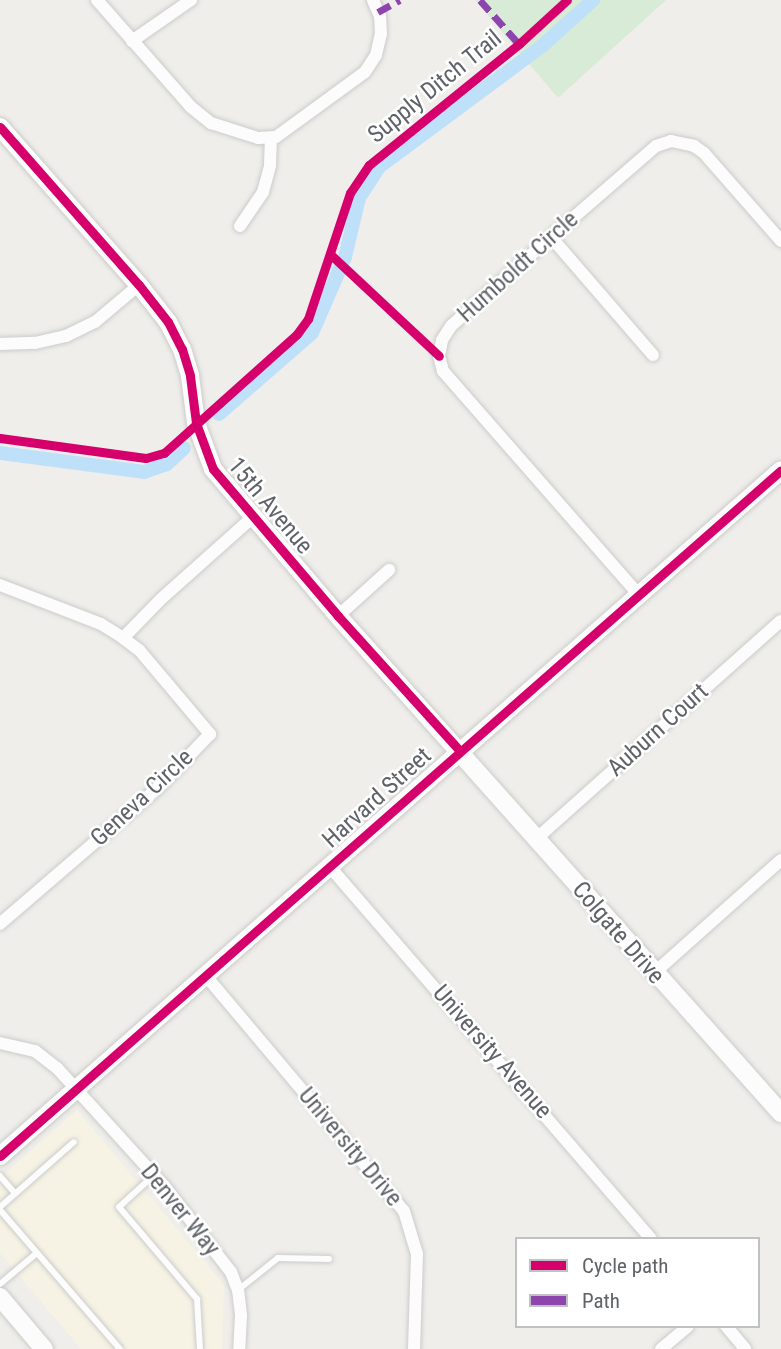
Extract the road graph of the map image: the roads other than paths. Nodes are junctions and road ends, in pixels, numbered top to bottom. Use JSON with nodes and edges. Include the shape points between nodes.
{"nodes":[{"id":1,"x":97,"y":0,"type":"edge"},
{"id":2,"x":191,"y":0,"type":"edge"},
{"id":3,"x":373,"y":0,"type":"edge"},
{"id":4,"x":132,"y":41,"type":"junction"},
{"id":5,"x":0,"y":128,"type":"edge"},
{"id":6,"x":271,"y":138,"type":"junction"},
{"id":7,"x":240,"y":226,"type":"dead end"},
{"id":8,"x":551,"y":237,"type":"junction"},
{"id":9,"x":781,"y":241,"type":"edge"},
{"id":10,"x":139,"y":285,"type":"junction"},
{"id":11,"x":0,"y":344,"type":"edge"},
{"id":12,"x":653,"y":355,"type":"dead end"},
{"id":13,"x":781,"y":470,"type":"edge"},
{"id":14,"x":252,"y":517,"type":"junction"},
{"id":15,"x":389,"y":570,"type":"dead end"},
{"id":16,"x":0,"y":585,"type":"edge"},
{"id":17,"x":639,"y":595,"type":"junction"},
{"id":18,"x":338,"y":616,"type":"junction"},
{"id":19,"x":781,"y":621,"type":"edge"},
{"id":20,"x":124,"y":638,"type":"junction"},
{"id":21,"x":459,"y":750,"type":"junction"},
{"id":22,"x":536,"y":839,"type":"junction"},
{"id":23,"x":781,"y":860,"type":"edge"},
{"id":24,"x":330,"y":867,"type":"junction"},
{"id":25,"x":0,"y":924,"type":"edge"},
{"id":26,"x":654,"y":973,"type":"junction"},
{"id":27,"x":206,"y":976,"type":"junction"},
{"id":28,"x":0,"y":1043,"type":"edge"},
{"id":29,"x":75,"y":1090,"type":"junction"},
{"id":30,"x":778,"y":1104,"type":"edge"},
{"id":31,"x":74,"y":1142,"type":"dead end"},
{"id":32,"x":0,"y":1156,"type":"edge"},
{"id":33,"x":154,"y":1175,"type":"junction"},
{"id":34,"x":0,"y":1177,"type":"edge"},
{"id":35,"x":15,"y":1194,"type":"junction"},
{"id":36,"x":0,"y":1209,"type":"edge"},
{"id":37,"x":649,"y":1237,"type":"edge"},
{"id":38,"x":37,"y":1253,"type":"junction"},
{"id":39,"x":328,"y":1259,"type":"dead end"},
{"id":40,"x":0,"y":1284,"type":"edge"},
{"id":41,"x":238,"y":1290,"type":"junction"},
{"id":42,"x":0,"y":1297,"type":"edge"},
{"id":43,"x":686,"y":1328,"type":"edge"},
{"id":44,"x":728,"y":1328,"type":"edge"},
{"id":45,"x":44,"y":1349,"type":"edge"},
{"id":46,"x":120,"y":1349,"type":"edge"},
{"id":47,"x":200,"y":1349,"type":"edge"},
{"id":48,"x":239,"y":1349,"type":"edge"},
{"id":49,"x":414,"y":1349,"type":"edge"},
{"id":50,"x":661,"y":1349,"type":"edge"},
{"id":51,"x":745,"y":1349,"type":"edge"}],
"edges":[{"from":1,"to":4,"type":"street"},
{"from":2,"to":4,"type":"street"},
{"from":3,"to":6,"type":"street","via":[[381,34],[376,55],[365,72]]},
{"from":4,"to":6,"type":"street","via":[[211,123]]},
{"from":5,"to":10,"type":"street","name":"15th Avenue"},
{"from":6,"to":7,"type":"street","via":[[263,192]]},
{"from":8,"to":9,"type":"street","name":"Humboldt Circle","via":[[656,146],[678,141],[704,153]]},
{"from":8,"to":12,"type":"street"},
{"from":8,"to":17,"type":"street","name":"Humboldt Circle","via":[[451,326],[439,356],[443,370]]},
{"from":10,"to":11,"type":"street","via":[[95,321],[66,336]]},
{"from":10,"to":14,"type":"street","name":"15th Avenue","via":[[182,349],[196,423],[213,469]]},
{"from":13,"to":17,"type":"street","name":"Harvard Street"},
{"from":14,"to":18,"type":"street","name":"15th Avenue"},
{"from":14,"to":20,"type":"street","via":[[160,599]]},
{"from":15,"to":18,"type":"street"},
{"from":16,"to":20,"type":"street","name":"Geneva Circle","via":[[90,619]]},
{"from":17,"to":21,"type":"street","name":"Harvard Street"},
{"from":18,"to":21,"type":"street","name":"15th Avenue"},
{"from":19,"to":22,"type":"street","name":"Auburn Court"},
{"from":20,"to":25,"type":"street","name":"Geneva Circle","via":[[210,734],[159,787]]},
{"from":21,"to":22,"type":"street","name":"Colgate Drive"},
{"from":21,"to":24,"type":"street","name":"Harvard Street"},
{"from":22,"to":26,"type":"street","name":"Colgate Drive"},
{"from":23,"to":26,"type":"street"},
{"from":24,"to":27,"type":"street","name":"Harvard Street"},
{"from":24,"to":37,"type":"street","name":"University Avenue"},
{"from":26,"to":30,"type":"street","name":"Colgate Drive"},
{"from":27,"to":29,"type":"street","name":"Harvard Street"},
{"from":27,"to":49,"type":"street","name":"University Drive","via":[[404,1211],[417,1254]]},
{"from":28,"to":29,"type":"street","name":"Denver Way","via":[[35,1051]]},
{"from":29,"to":32,"type":"street","name":"Harvard Street"},
{"from":29,"to":33,"type":"street","name":"Denver Way"},
{"from":31,"to":35,"type":"lane"},
{"from":33,"to":41,"type":"street","name":"Denver Way","via":[[231,1272]]},
{"from":33,"to":47,"type":"lane","via":[[119,1207],[197,1300]]},
{"from":34,"to":35,"type":"lane"},
{"from":35,"to":36,"type":"lane"},
{"from":36,"to":38,"type":"lane"},
{"from":38,"to":40,"type":"lane"},
{"from":38,"to":46,"type":"lane"},
{"from":39,"to":41,"type":"lane","via":[[278,1258]]},
{"from":41,"to":48,"type":"street","name":"Denver Way","via":[[242,1316]]},
{"from":42,"to":45,"type":"street"},
{"from":43,"to":50,"type":"street"},
{"from":44,"to":51,"type":"street"}]}
